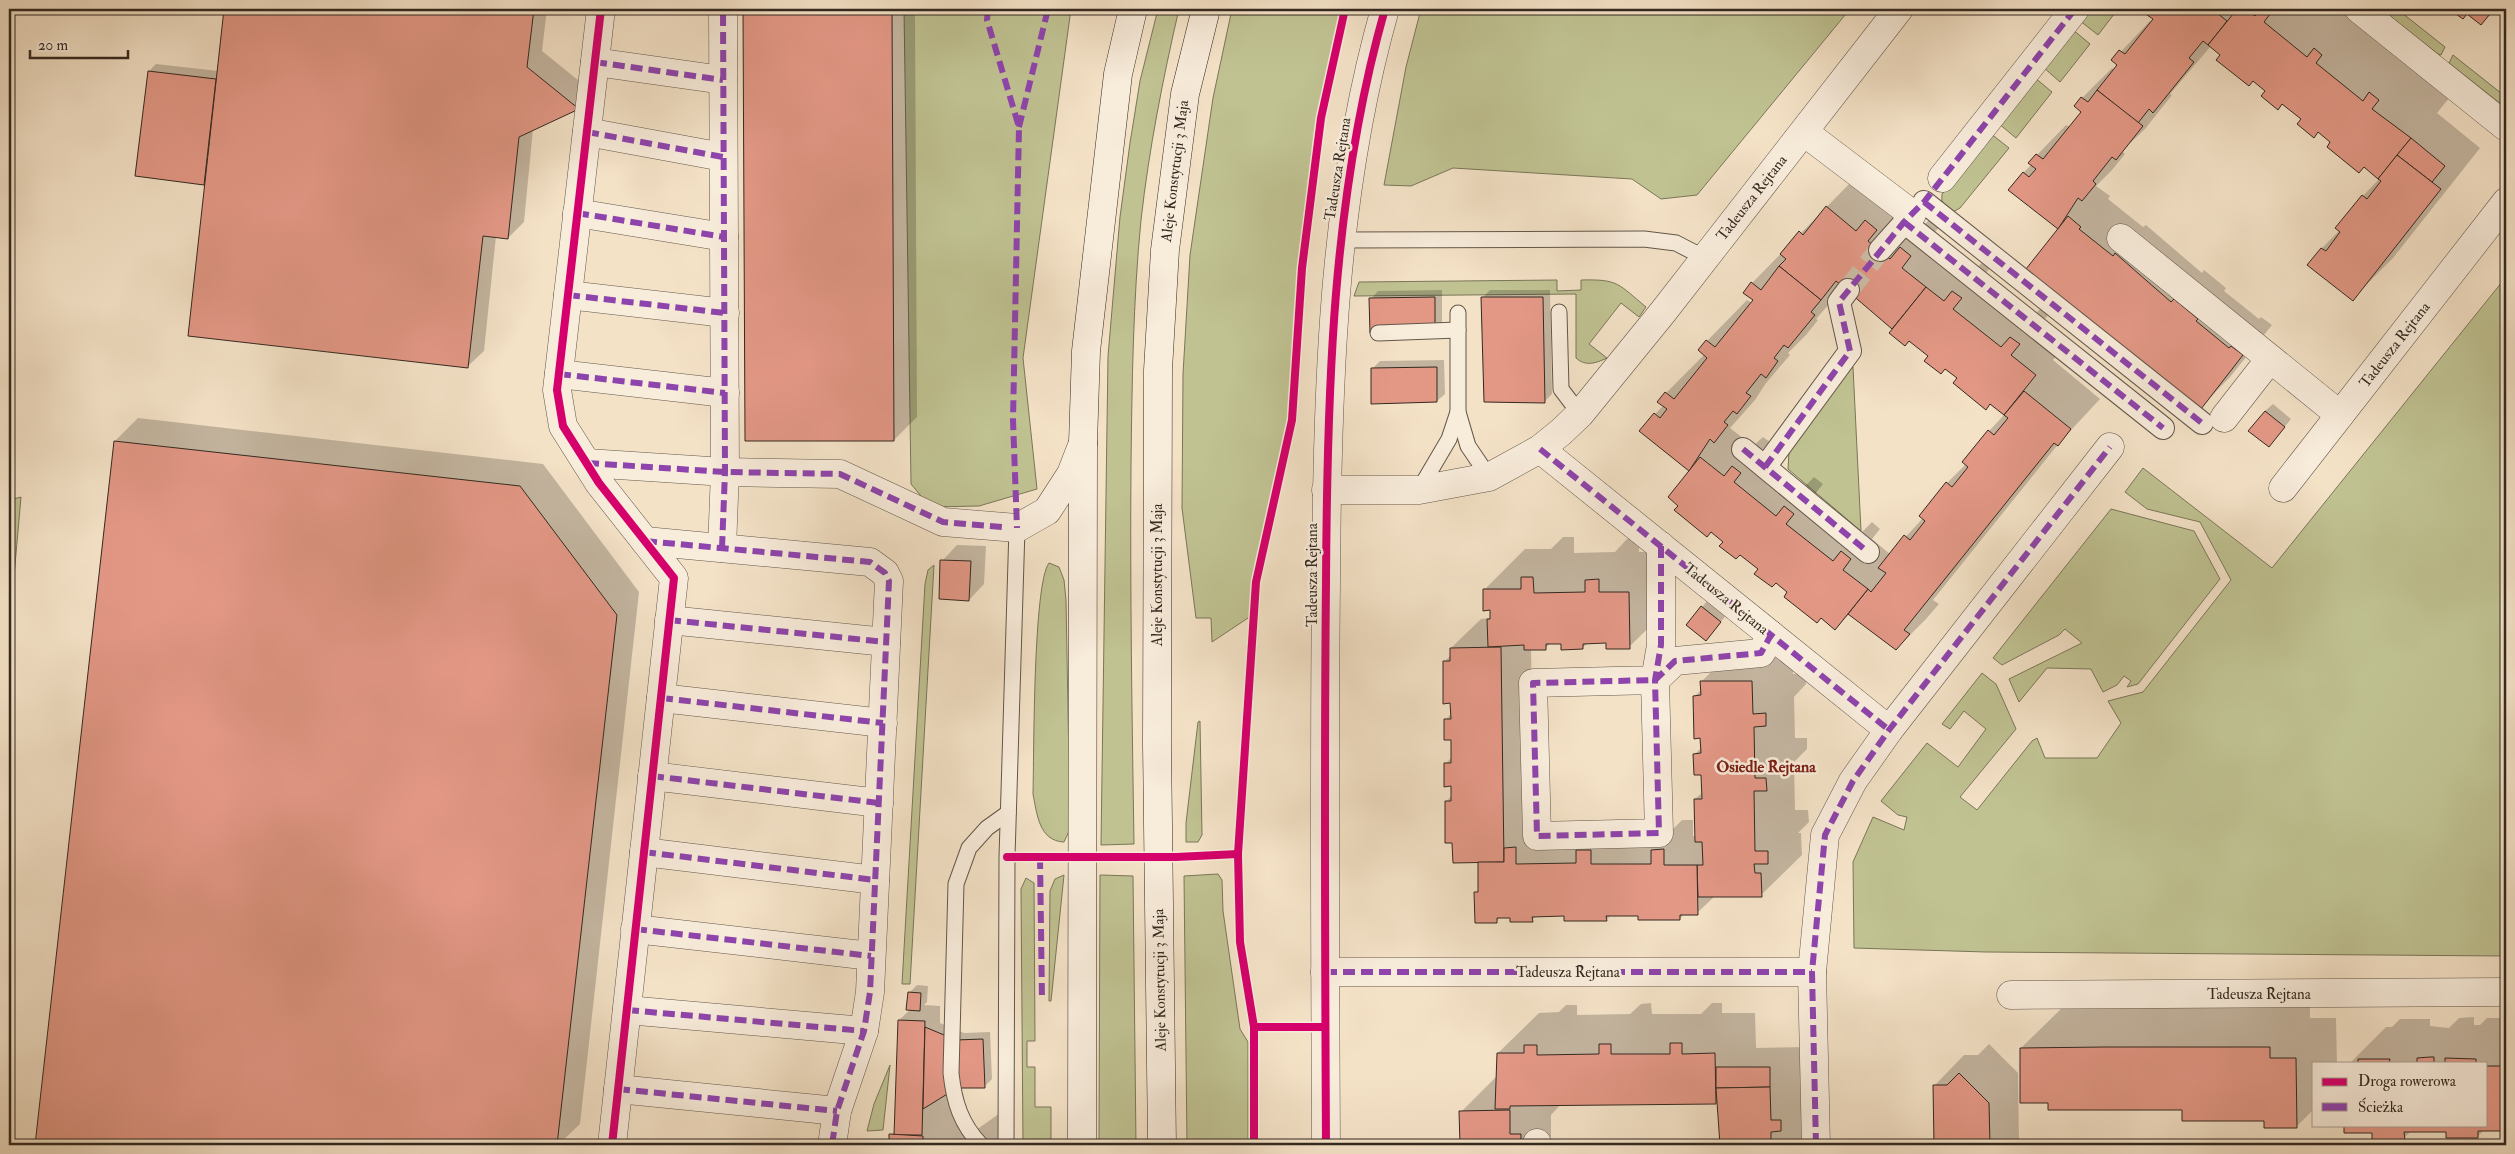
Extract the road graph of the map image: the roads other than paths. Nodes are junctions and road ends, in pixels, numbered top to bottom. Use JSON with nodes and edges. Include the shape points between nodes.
{"nodes":[{"id":1,"x":601,"y":9,"type":"edge"},
{"id":2,"x":722,"y":9,"type":"edge"},
{"id":3,"x":1133,"y":9,"type":"edge"},
{"id":4,"x":1206,"y":9,"type":"edge"},
{"id":5,"x":1385,"y":9,"type":"edge"},
{"id":6,"x":1899,"y":9,"type":"edge"},
{"id":7,"x":2075,"y":9,"type":"edge"},
{"id":8,"x":2359,"y":9,"type":"edge"},
{"id":9,"x":595,"y":62,"type":"junction"},
{"id":10,"x":723,"y":80,"type":"junction"},
{"id":11,"x":2506,"y":127,"type":"edge"},
{"id":12,"x":586,"y":132,"type":"junction"},
{"id":13,"x":1804,"y":132,"type":"junction"},
{"id":14,"x":723,"y":157,"type":"junction"},
{"id":15,"x":1942,"y":178,"type":"joint"},
{"id":16,"x":2506,"y":202,"type":"edge"},
{"id":17,"x":577,"y":213,"type":"junction"},
{"id":18,"x":1913,"y":213,"type":"junction"},
{"id":19,"x":724,"y":237,"type":"junction"},
{"id":20,"x":2121,"y":238,"type":"dead end"},
{"id":21,"x":1342,"y":240,"type":"junction"},
{"id":22,"x":1880,"y":250,"type":"tunnel mouth"},
{"id":23,"x":1705,"y":258,"type":"junction"},
{"id":24,"x":1848,"y":290,"type":"tunnel mouth"},
{"id":25,"x":568,"y":295,"type":"junction"},
{"id":26,"x":1559,"y":312,"type":"dead end"},
{"id":27,"x":1458,"y":313,"type":"dead end"},
{"id":28,"x":725,"y":314,"type":"junction"},
{"id":29,"x":1458,"y":330,"type":"junction"},
{"id":30,"x":1378,"y":333,"type":"dead end"},
{"id":31,"x":2270,"y":359,"type":"junction"},
{"id":32,"x":559,"y":374,"type":"junction"},
{"id":33,"x":725,"y":393,"type":"junction"},
{"id":34,"x":1458,"y":412,"type":"junction"},
{"id":35,"x":1580,"y":414,"type":"junction"},
{"id":36,"x":2340,"y":415,"type":"junction"},
{"id":37,"x":2213,"y":420,"type":"joint"},
{"id":38,"x":2163,"y":428,"type":"dead end"},
{"id":39,"x":1083,"y":443,"type":"junction"},
{"id":40,"x":2110,"y":447,"type":"dead end"},
{"id":41,"x":1540,"y":449,"type":"junction"},
{"id":42,"x":1743,"y":449,"type":"dead end"},
{"id":43,"x":587,"y":463,"type":"junction"},
{"id":44,"x":1765,"y":467,"type":"junction"},
{"id":45,"x":725,"y":472,"type":"junction"},
{"id":46,"x":1489,"y":477,"type":"junction"},
{"id":47,"x":2283,"y":488,"type":"dead end"},
{"id":48,"x":1326,"y":490,"type":"junction"},
{"id":49,"x":1419,"y":490,"type":"junction"},
{"id":50,"x":1016,"y":528,"type":"junction"},
{"id":51,"x":645,"y":541,"type":"junction"},
{"id":52,"x":1661,"y":546,"type":"junction"},
{"id":53,"x":722,"y":548,"type":"junction"},
{"id":54,"x":1868,"y":552,"type":"dead end"},
{"id":55,"x":669,"y":620,"type":"junction"},
{"id":56,"x":1771,"y":635,"type":"junction"},
{"id":57,"x":886,"y":642,"type":"junction"},
{"id":58,"x":1654,"y":680,"type":"junction"},
{"id":59,"x":661,"y":698,"type":"junction"},
{"id":60,"x":883,"y":723,"type":"junction"},
{"id":61,"x":1889,"y":730,"type":"junction"},
{"id":62,"x":652,"y":776,"type":"junction"},
{"id":63,"x":879,"y":803,"type":"junction"},
{"id":64,"x":1008,"y":813,"type":"junction"},
{"id":65,"x":644,"y":852,"type":"junction"},
{"id":66,"x":875,"y":880,"type":"junction"},
{"id":67,"x":635,"y":928,"type":"junction"},
{"id":68,"x":871,"y":956,"type":"junction"},
{"id":69,"x":1325,"y":972,"type":"junction"},
{"id":70,"x":1812,"y":972,"type":"junction"},
{"id":71,"x":2506,"y":992,"type":"edge"},
{"id":72,"x":2012,"y":995,"type":"dead end"},
{"id":73,"x":627,"y":1010,"type":"junction"},
{"id":74,"x":864,"y":1030,"type":"junction"},
{"id":75,"x":618,"y":1089,"type":"junction"},
{"id":76,"x":837,"y":1111,"type":"junction"},
{"id":77,"x":612,"y":1145,"type":"edge"},
{"id":78,"x":832,"y":1145,"type":"edge"},
{"id":79,"x":981,"y":1145,"type":"edge"},
{"id":80,"x":1006,"y":1145,"type":"edge"},
{"id":81,"x":1082,"y":1145,"type":"edge"},
{"id":82,"x":1162,"y":1145,"type":"edge"},
{"id":83,"x":1326,"y":1145,"type":"edge"},
{"id":84,"x":1816,"y":1145,"type":"edge"}],
"edges":[{"from":1,"to":9,"type":"street"},
{"from":2,"to":10,"type":"street"},
{"from":3,"to":39,"type":"street","via":[[1118,74],[1111,133],[1086,351]]},
{"from":4,"to":82,"type":"street","name":"Aleje Konstytucji 3 Maja","via":[[1185,94],[1165,250],[1158,370],[1157,744]]},
{"from":5,"to":21,"type":"street","name":"Tadeusza Rejtana","via":[[1360,114]]},
{"from":6,"to":13,"type":"street","name":"Tadeusza Rejtana"},
{"from":7,"to":15,"type":"street"},
{"from":8,"to":11,"type":"street"},
{"from":9,"to":10,"type":"street"},
{"from":9,"to":12,"type":"street"},
{"from":10,"to":14,"type":"street"},
{"from":12,"to":14,"type":"street"},
{"from":12,"to":17,"type":"street"},
{"from":13,"to":18,"type":"street"},
{"from":13,"to":23,"type":"street","name":"Tadeusza Rejtana"},
{"from":14,"to":19,"type":"street"},
{"from":15,"to":18,"type":"street"},
{"from":16,"to":36,"type":"street","name":"Tadeusza Rejtana"},
{"from":17,"to":19,"type":"street"},
{"from":17,"to":25,"type":"street"},
{"from":18,"to":22,"type":"street"},
{"from":18,"to":37,"type":"street"},
{"from":18,"to":38,"type":"street"},
{"from":19,"to":28,"type":"street"},
{"from":20,"to":31,"type":"street"},
{"from":21,"to":23,"type":"lane","via":[[1644,239],[1676,243]]},
{"from":21,"to":48,"type":"street","name":"Tadeusza Rejtana","via":[[1332,337]]},
{"from":23,"to":35,"type":"street","name":"Tadeusza Rejtana"},
{"from":24,"to":44,"type":"street","via":[[1838,302],[1850,351]]},
{"from":25,"to":28,"type":"street"},
{"from":25,"to":32,"type":"street"},
{"from":26,"to":35,"type":"lane","via":[[1561,389]]},
{"from":27,"to":29,"type":"lane"},
{"from":28,"to":33,"type":"street"},
{"from":29,"to":30,"type":"lane"},
{"from":29,"to":34,"type":"lane"},
{"from":31,"to":36,"type":"street"},
{"from":31,"to":37,"type":"street"},
{"from":32,"to":33,"type":"street"},
{"from":32,"to":43,"type":"street","via":[[557,390],[563,426]]},
{"from":33,"to":45,"type":"street"},
{"from":34,"to":46,"type":"lane","via":[[1468,446]]},
{"from":34,"to":49,"type":"lane","via":[[1449,439]]},
{"from":35,"to":41,"type":"street","name":"Tadeusza Rejtana"},
{"from":36,"to":47,"type":"street","name":"Tadeusza Rejtana"},
{"from":39,"to":50,"type":"street","via":[[1072,474],[1047,511]]},
{"from":39,"to":81,"type":"street"},
{"from":40,"to":61,"type":"street"},
{"from":41,"to":46,"type":"street","name":"Tadeusza Rejtana"},
{"from":41,"to":52,"type":"street","name":"Tadeusza Rejtana"},
{"from":42,"to":44,"type":"street"},
{"from":43,"to":45,"type":"street"},
{"from":43,"to":51,"type":"street"},
{"from":44,"to":54,"type":"street"},
{"from":45,"to":50,"type":"street","via":[[840,474],[942,522]]},
{"from":45,"to":53,"type":"street"},
{"from":46,"to":49,"type":"street","name":"Tadeusza Rejtana"},
{"from":48,"to":49,"type":"street","name":"Tadeusza Rejtana"},
{"from":48,"to":69,"type":"street","name":"Tadeusza Rejtana"},
{"from":50,"to":64,"type":"lane"},
{"from":51,"to":53,"type":"street"},
{"from":51,"to":55,"type":"street","via":[[674,578]]},
{"from":52,"to":56,"type":"street","name":"Tadeusza Rejtana"},
{"from":52,"to":58,"type":"street","via":[[1661,645]]},
{"from":53,"to":57,"type":"street","via":[[866,562],[878,566],[889,581]]},
{"from":55,"to":57,"type":"street"},
{"from":55,"to":59,"type":"street"},
{"from":56,"to":58,"type":"street","via":[[1761,653],[1675,661]]},
{"from":56,"to":61,"type":"street","name":"Tadeusza Rejtana"},
{"from":57,"to":60,"type":"street"},
{"from":58,"to":58,"type":"street","via":[[1533,683],[1537,836],[1659,833]]},
{"from":59,"to":60,"type":"street"},
{"from":59,"to":62,"type":"street"},
{"from":60,"to":63,"type":"street"},
{"from":61,"to":70,"type":"street","via":[[1853,781],[1825,835]]},
{"from":62,"to":63,"type":"street"},
{"from":62,"to":65,"type":"street"},
{"from":63,"to":66,"type":"street"},
{"from":64,"to":79,"type":"lane","via":[[973,842],[963,859],[956,884],[953,1096],[961,1120]]},
{"from":64,"to":80,"type":"lane"},
{"from":65,"to":66,"type":"street"},
{"from":65,"to":67,"type":"street"},
{"from":66,"to":68,"type":"street"},
{"from":67,"to":68,"type":"street"},
{"from":67,"to":73,"type":"street"},
{"from":68,"to":74,"type":"street"},
{"from":69,"to":70,"type":"street","name":"Tadeusza Rejtana"},
{"from":69,"to":83,"type":"street","name":"Tadeusza Rejtana"},
{"from":70,"to":84,"type":"street"},
{"from":71,"to":72,"type":"street","name":"Tadeusza Rejtana"},
{"from":73,"to":74,"type":"street"},
{"from":73,"to":75,"type":"street"},
{"from":74,"to":76,"type":"street"},
{"from":75,"to":76,"type":"street"},
{"from":75,"to":77,"type":"street"},
{"from":76,"to":78,"type":"street"}]}
